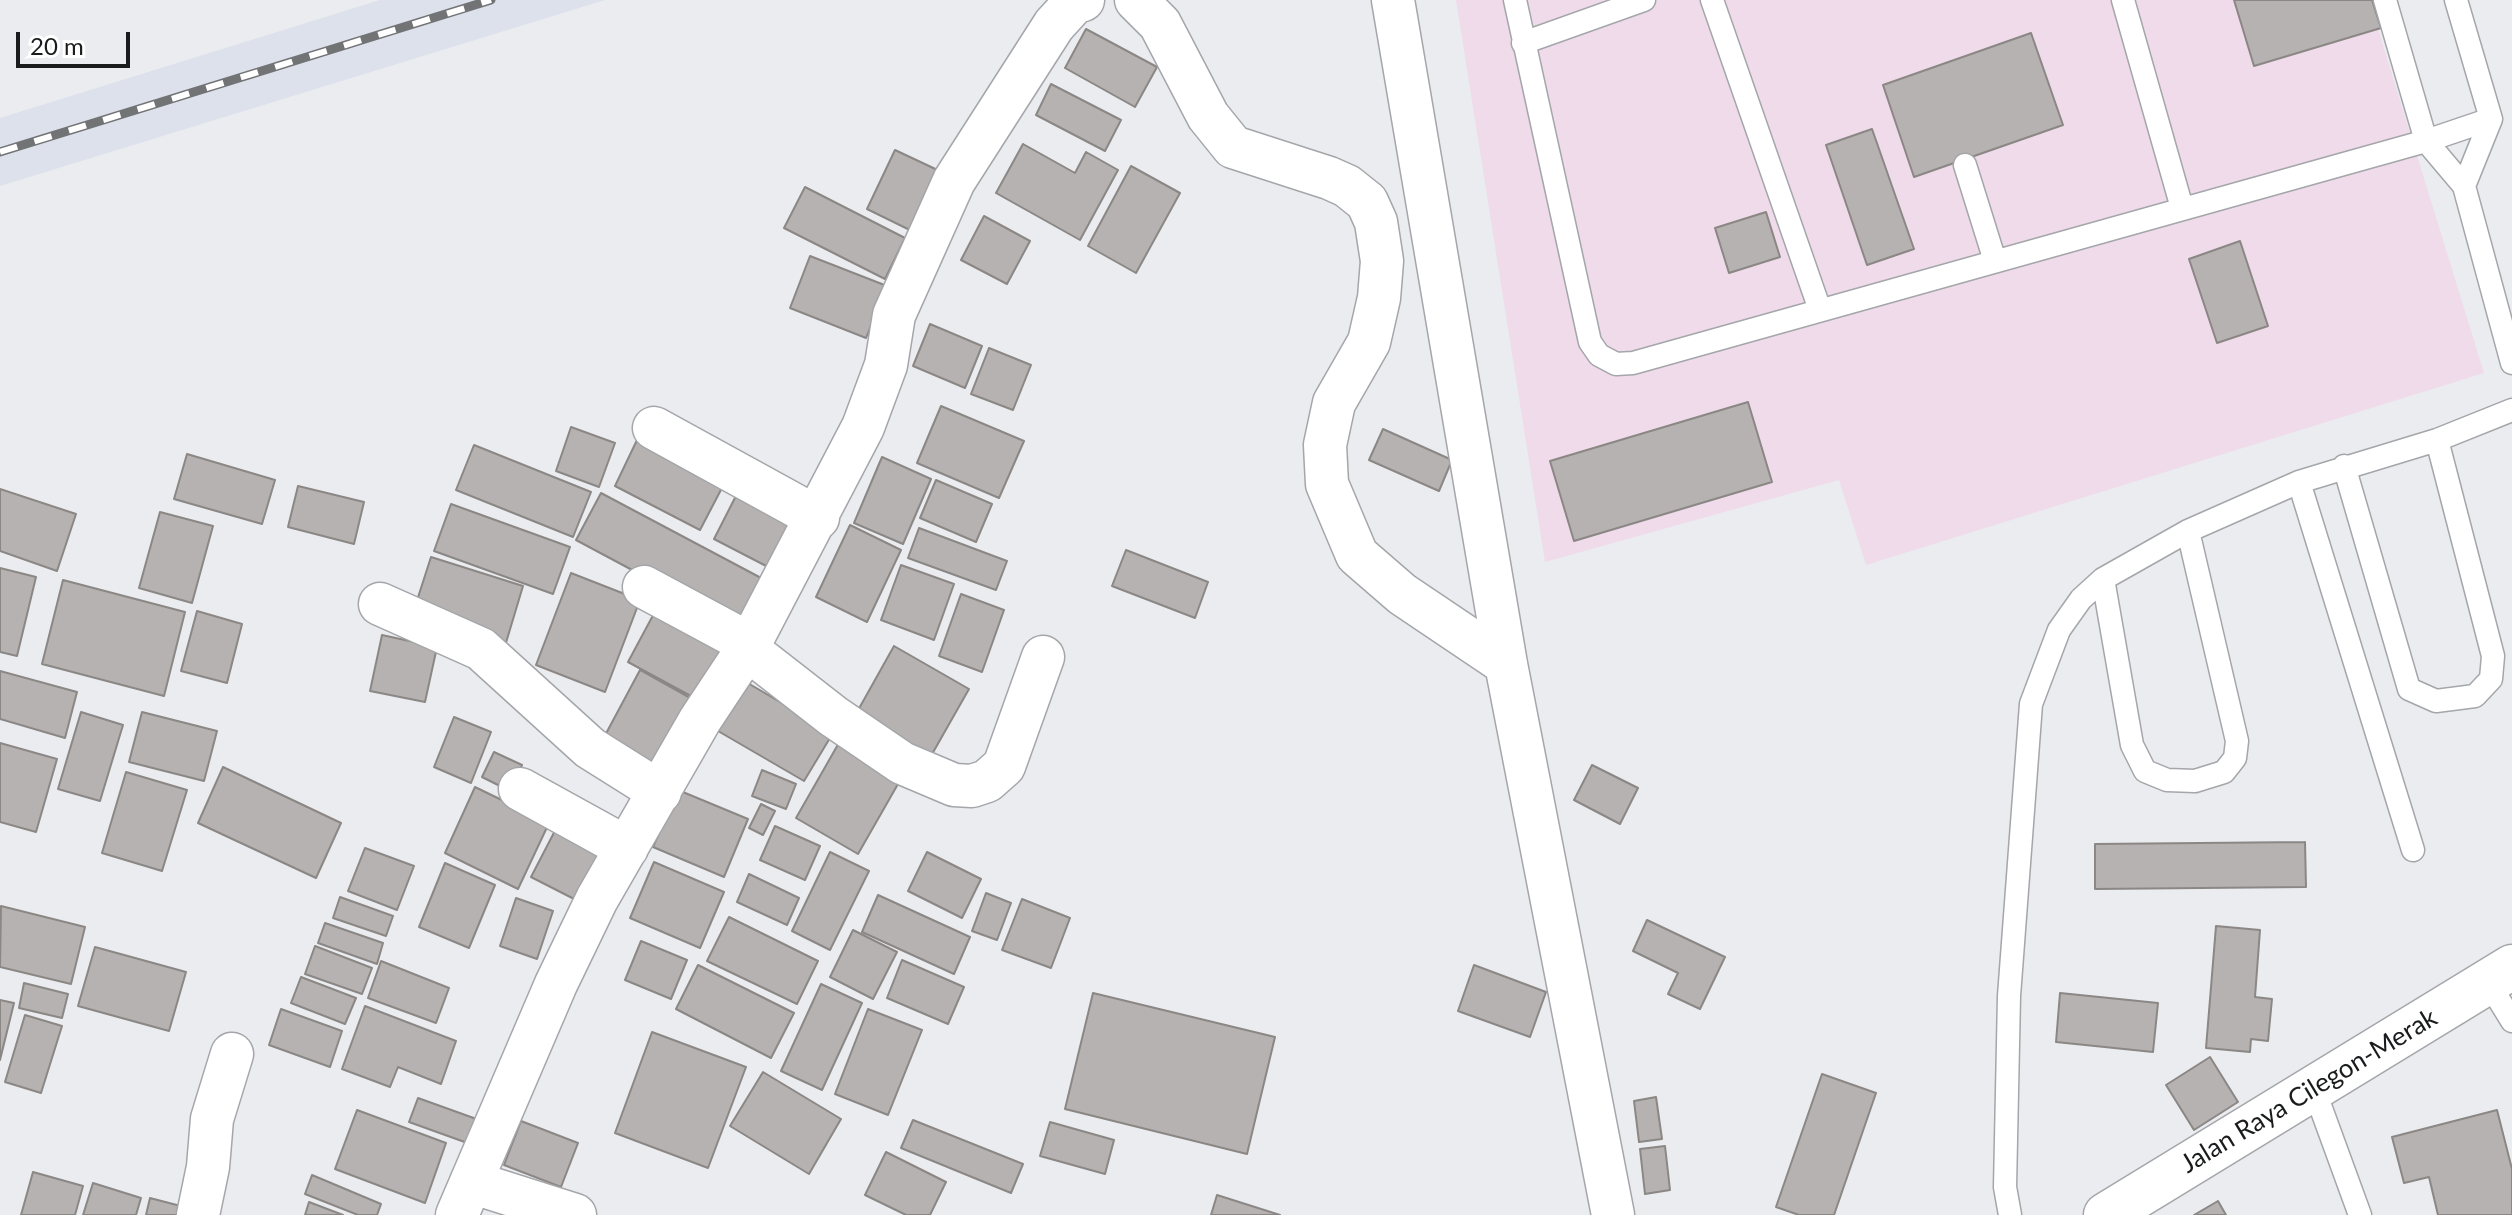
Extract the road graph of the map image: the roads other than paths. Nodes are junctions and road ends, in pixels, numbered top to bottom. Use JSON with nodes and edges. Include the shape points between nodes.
{"nodes":[{"id":1,"x":1083,"y":0,"type":"edge"},
{"id":2,"x":1136,"y":0,"type":"edge"},
{"id":3,"x":1393,"y":0,"type":"edge"},
{"id":4,"x":1515,"y":0,"type":"edge"},
{"id":5,"x":1644,"y":0,"type":"edge"},
{"id":6,"x":1712,"y":0,"type":"edge"},
{"id":7,"x":2123,"y":0,"type":"edge"},
{"id":8,"x":2385,"y":0,"type":"edge"},
{"id":9,"x":2456,"y":0,"type":"edge"},
{"id":10,"x":1523,"y":43,"type":"junction"},
{"id":11,"x":2491,"y":119,"type":"junction"},
{"id":12,"x":2426,"y":141,"type":"junction"},
{"id":13,"x":1965,"y":165,"type":"dead end"},
{"id":14,"x":2464,"y":186,"type":"junction"},
{"id":15,"x":2182,"y":208,"type":"junction"},
{"id":16,"x":1995,"y":261,"type":"junction"},
{"id":17,"x":1820,"y":310,"type":"junction"},
{"id":18,"x":2512,"y":363,"type":"edge"},
{"id":19,"x":2512,"y":410,"type":"edge"},
{"id":20,"x":654,"y":428,"type":"dead end"},
{"id":21,"x":2437,"y":440,"type":"junction"},
{"id":22,"x":2344,"y":466,"type":"junction"},
{"id":23,"x":2299,"y":482,"type":"junction"},
{"id":24,"x":818,"y":518,"type":"junction"},
{"id":25,"x":2188,"y":531,"type":"junction"},
{"id":26,"x":2103,"y":579,"type":"junction"},
{"id":27,"x":644,"y":587,"type":"dead end"},
{"id":28,"x":380,"y":604,"type":"dead end"},
{"id":29,"x":749,"y":646,"type":"junction"},
{"id":30,"x":1043,"y":657,"type":"dead end"},
{"id":31,"x":1506,"y":664,"type":"junction"},
{"id":32,"x":520,"y":789,"type":"dead end"},
{"id":33,"x":660,"y":792,"type":"junction"},
{"id":34,"x":627,"y":848,"type":"junction"},
{"id":35,"x":2413,"y":850,"type":"dead end"},
{"id":36,"x":2500,"y":974,"type":"edge"},
{"id":37,"x":2512,"y":1021,"type":"edge"},
{"id":38,"x":232,"y":1054,"type":"dead end"},
{"id":39,"x":2314,"y":1089,"type":"junction"},
{"id":40,"x":464,"y":1198,"type":"edge"},
{"id":41,"x":198,"y":1215,"type":"edge"},
{"id":42,"x":575,"y":1215,"type":"edge"},
{"id":43,"x":1613,"y":1215,"type":"edge"},
{"id":44,"x":2010,"y":1215,"type":"edge"},
{"id":45,"x":2106,"y":1215,"type":"edge"},
{"id":46,"x":2360,"y":1215,"type":"edge"}],
"edges":[{"from":1,"to":24,"type":"street","via":[[1054,25],[954,181],[894,315],[886,365],[863,427]]},
{"from":2,"to":31,"type":"street","via":[[1160,24],[1208,116],[1233,147],[1329,178],[1367,202],[1382,261],[1379,298],[1369,342],[1334,403],[1325,445],[1327,484],[1357,555],[1402,594]]},
{"from":3,"to":31,"type":"street"},
{"from":4,"to":10,"type":"lane"},
{"from":5,"to":10,"type":"lane"},
{"from":6,"to":17,"type":"lane"},
{"from":7,"to":15,"type":"lane"},
{"from":8,"to":12,"type":"lane"},
{"from":9,"to":11,"type":"lane"},
{"from":10,"to":17,"type":"lane","via":[[1590,342],[1599,355],[1616,364],[1633,363]]},
{"from":11,"to":12,"type":"lane"},
{"from":11,"to":14,"type":"lane"},
{"from":12,"to":14,"type":"lane"},
{"from":12,"to":15,"type":"lane"},
{"from":13,"to":16,"type":"lane"},
{"from":14,"to":18,"type":"lane"},
{"from":15,"to":16,"type":"lane"},
{"from":16,"to":17,"type":"lane"},
{"from":19,"to":21,"type":"lane"},
{"from":20,"to":24,"type":"street"},
{"from":21,"to":22,"type":"lane"},
{"from":21,"to":22,"type":"lane","via":[[2493,656],[2491,679],[2475,696],[2436,701],[2409,689]]},
{"from":22,"to":23,"type":"lane"},
{"from":23,"to":25,"type":"lane"},
{"from":23,"to":35,"type":"lane"},
{"from":24,"to":29,"type":"street"},
{"from":25,"to":26,"type":"lane"},
{"from":25,"to":26,"type":"lane","via":[[2237,741],[2235,758],[2224,772],[2195,781],[2167,780],[2145,771],[2132,745]]},
{"from":26,"to":44,"type":"lane","via":[[2059,630],[2031,704],[2009,996],[2005,1187]]},
{"from":27,"to":29,"type":"street"},
{"from":28,"to":33,"type":"street","via":[[481,649],[590,748]]},
{"from":29,"to":30,"type":"street","via":[[833,716],[902,763],[963,786],[987,781],[1004,766]]},
{"from":29,"to":33,"type":"street"},
{"from":31,"to":43,"type":"street"},
{"from":32,"to":34,"type":"street"},
{"from":33,"to":34,"type":"street"},
{"from":34,"to":40,"type":"street","via":[[556,984]]},
{"from":36,"to":37,"type":"lane"},
{"from":36,"to":39,"type":"highway","name":"Jalan Raya Cilegon-Merak"},
{"from":38,"to":41,"type":"street","via":[[212,1119]]},
{"from":39,"to":45,"type":"highway","name":"Jalan Raya Cilegon-Merak"},
{"from":39,"to":46,"type":"lane"},
{"from":40,"to":42,"type":"street"}]}
